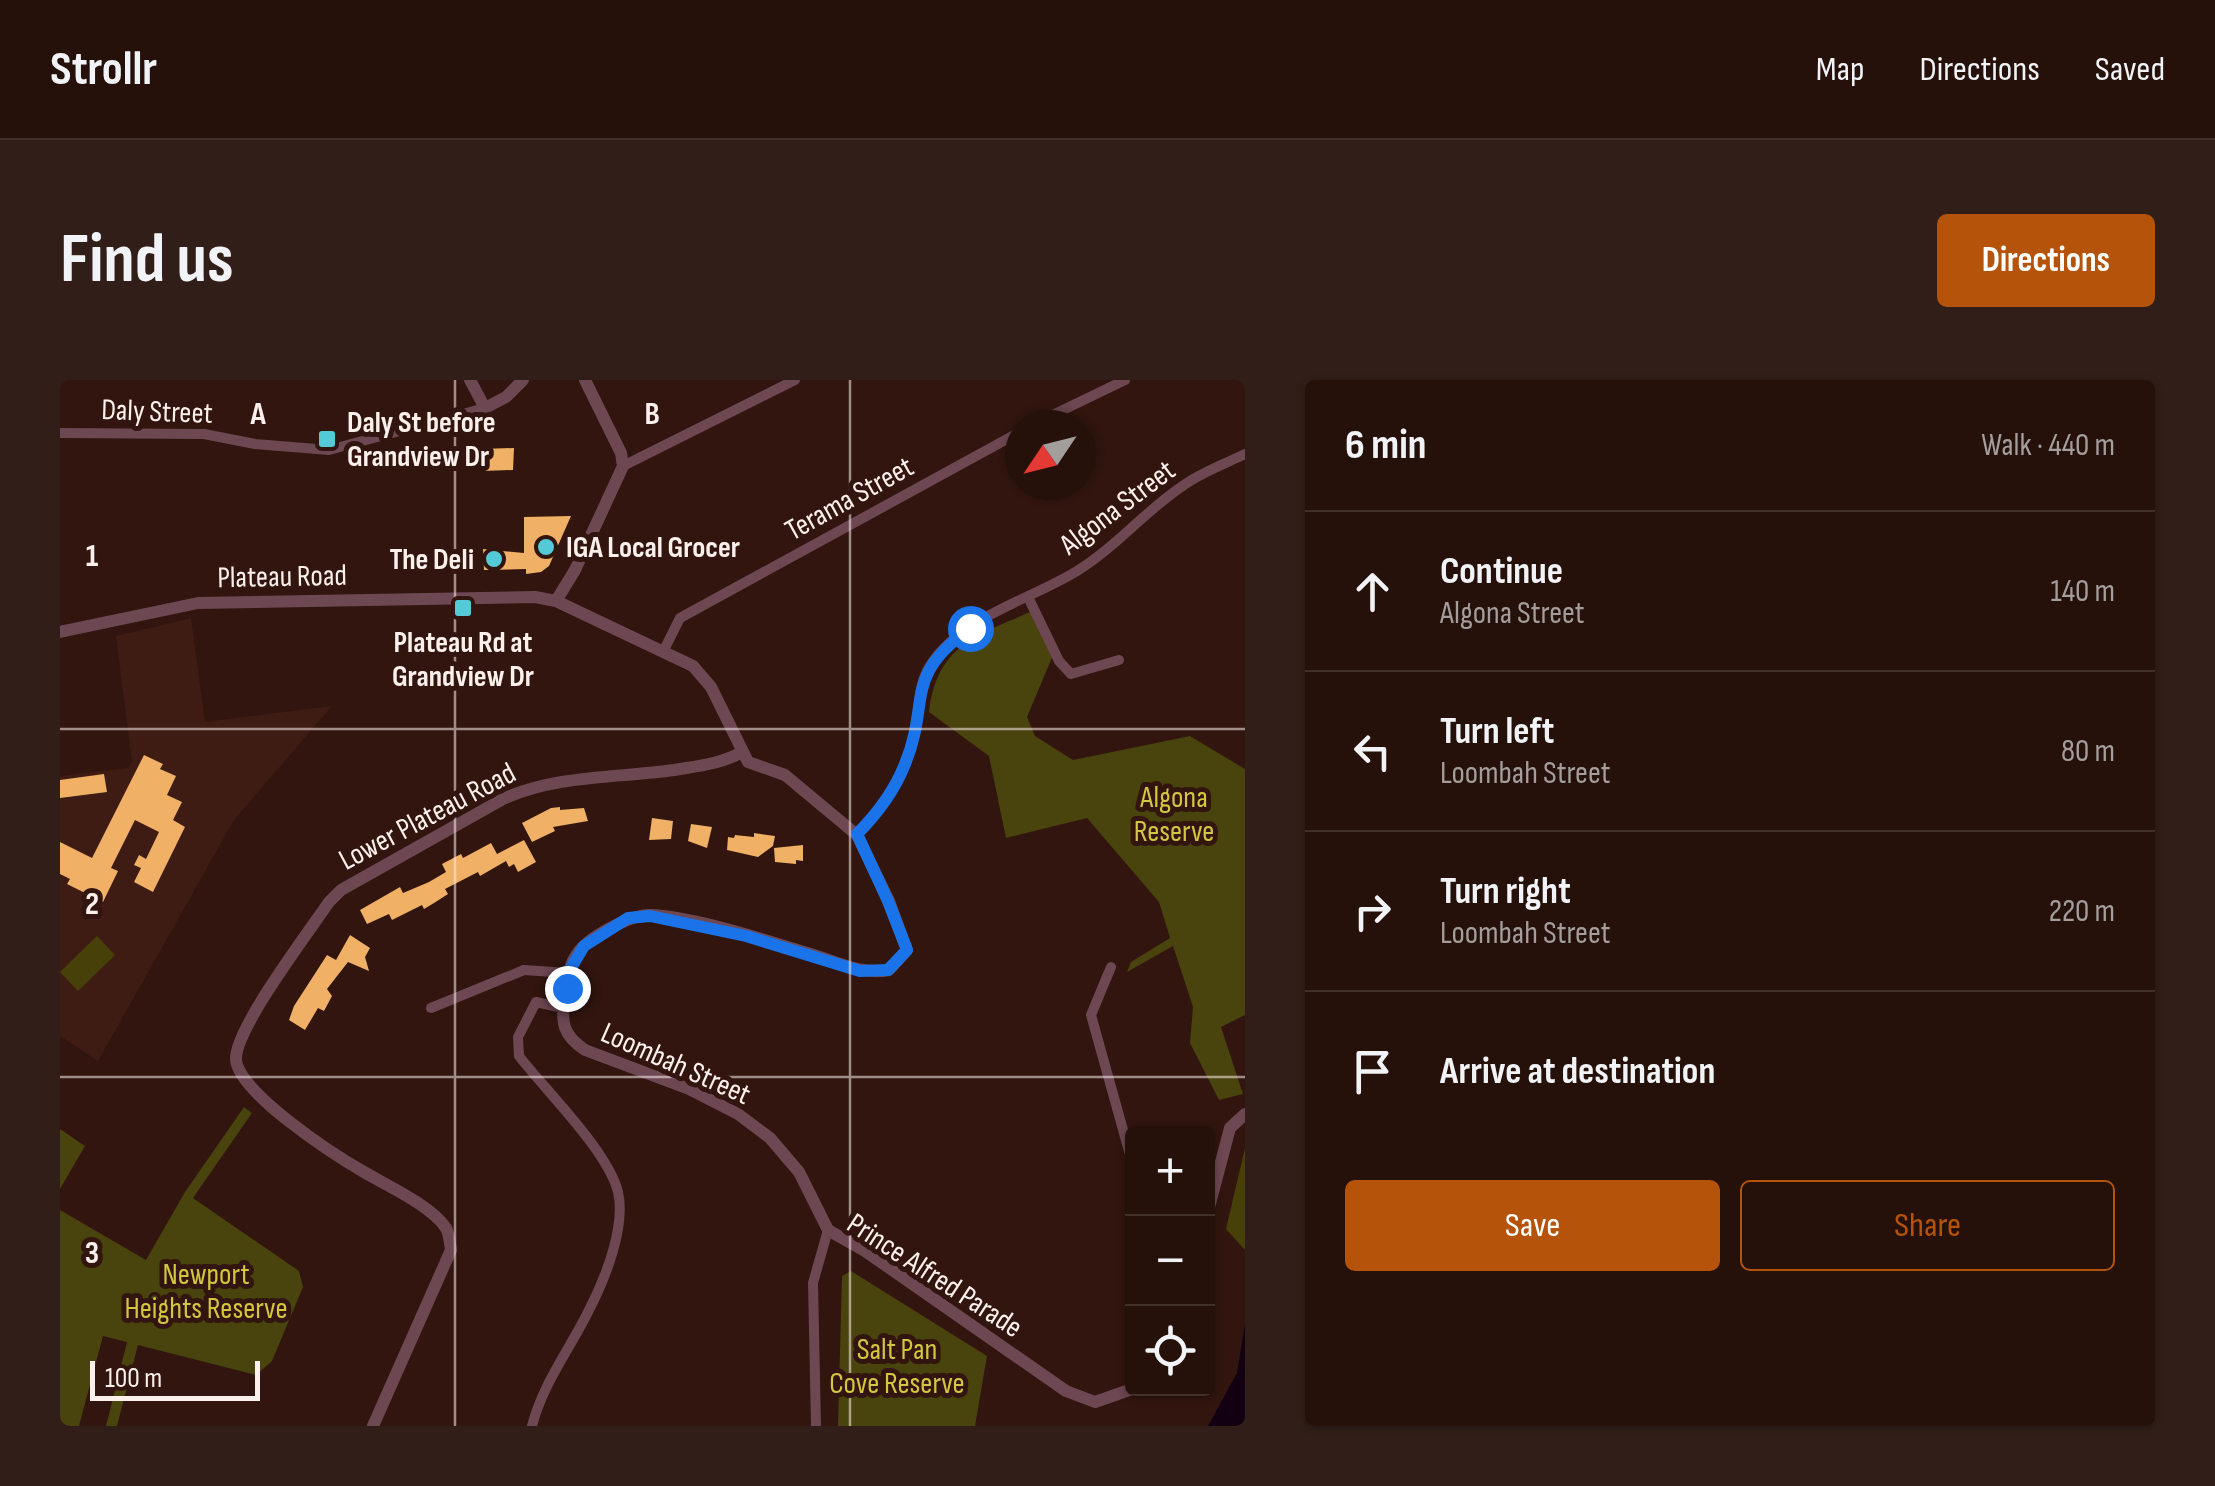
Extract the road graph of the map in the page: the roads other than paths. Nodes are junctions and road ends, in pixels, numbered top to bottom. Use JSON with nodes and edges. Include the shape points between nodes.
{"nodes":[{"id":1,"x":470,"y":380,"type":"edge"},
{"id":2,"x":523,"y":380,"type":"edge"},
{"id":3,"x":586,"y":380,"type":"edge"},
{"id":4,"x":795,"y":380,"type":"edge"},
{"id":5,"x":1124,"y":380,"type":"edge"},
{"id":6,"x":484,"y":408,"type":"junction"},
{"id":7,"x":1063,"y":410,"type":"edge"},
{"id":8,"x":60,"y":433,"type":"edge"},
{"id":9,"x":1005,"y":440,"type":"edge"},
{"id":10,"x":1245,"y":454,"type":"edge"},
{"id":11,"x":623,"y":466,"type":"junction"},
{"id":12,"x":1028,"y":597,"type":"junction"},
{"id":13,"x":556,"y":601,"type":"junction"},
{"id":14,"x":60,"y":632,"type":"edge"},
{"id":15,"x":664,"y":650,"type":"junction"},
{"id":16,"x":1120,"y":660,"type":"dead end"},
{"id":17,"x":742,"y":752,"type":"junction"},
{"id":18,"x":857,"y":834,"type":"junction"},
{"id":19,"x":1110,"y":967,"type":"dead end"},
{"id":20,"x":568,"y":973,"type":"junction"},
{"id":21,"x":431,"y":1008,"type":"dead end"},
{"id":22,"x":563,"y":1008,"type":"junction"},
{"id":23,"x":1245,"y":1114,"type":"edge"},
{"id":24,"x":1125,"y":1137,"type":"edge"},
{"id":25,"x":1215,"y":1185,"type":"edge"},
{"id":26,"x":828,"y":1230,"type":"junction"},
{"id":27,"x":1125,"y":1392,"type":"edge"},
{"id":28,"x":373,"y":1426,"type":"edge"},
{"id":29,"x":532,"y":1426,"type":"edge"},
{"id":30,"x":816,"y":1426,"type":"edge"}],
"edges":[{"from":1,"to":6,"type":"street"},
{"from":2,"to":6,"type":"street"},
{"from":3,"to":11,"type":"street"},
{"from":4,"to":11,"type":"street"},
{"from":5,"to":7,"type":"street"},
{"from":6,"to":8,"type":"street","name":"Daly Street","via":[[329,450],[204,434]]},
{"from":9,"to":15,"type":"street","name":"Terama Street","via":[[680,618]]},
{"from":10,"to":12,"type":"street","name":"Algona Street","via":[[1184,484],[1079,570]]},
{"from":11,"to":13,"type":"street"},
{"from":12,"to":16,"type":"street","via":[[1071,674]]},
{"from":12,"to":18,"type":"street","name":"Algona Street","via":[[970,628],[930,666],[906,763],[885,805]]},
{"from":13,"to":14,"type":"street","name":"Plateau Road","via":[[198,603]]},
{"from":13,"to":15,"type":"street","name":"Plateau Road"},
{"from":15,"to":17,"type":"street","name":"Plateau Road","via":[[693,666],[711,687]]},
{"from":17,"to":18,"type":"street","via":[[754,766],[785,775]]},
{"from":17,"to":28,"type":"street","name":"Lower Plateau Road","via":[[698,766],[529,787],[503,799],[342,890],[254,1016],[236,1060],[246,1084],[336,1155],[446,1228],[451,1250]]},
{"from":18,"to":20,"type":"street","via":[[907,950],[888,970],[860,971],[650,916],[628,918],[584,946]]},
{"from":19,"to":24,"type":"street","via":[[1091,1015]]},
{"from":20,"to":21,"type":"street","via":[[524,970]]},
{"from":20,"to":22,"type":"street"},
{"from":22,"to":26,"type":"street","name":"Loombah Street","via":[[564,1029],[585,1050],[689,1089],[770,1138],[799,1172]]},
{"from":22,"to":29,"type":"street","via":[[536,1002],[518,1038],[520,1056],[605,1164],[618,1193],[618,1228],[590,1308]]},
{"from":23,"to":25,"type":"street","via":[[1230,1128]]},
{"from":26,"to":27,"type":"street","name":"Prince Alfred Parade","via":[[1066,1391],[1095,1402]]},
{"from":26,"to":30,"type":"street","name":"Prince Alfred Parade","via":[[813,1283]]}]}
